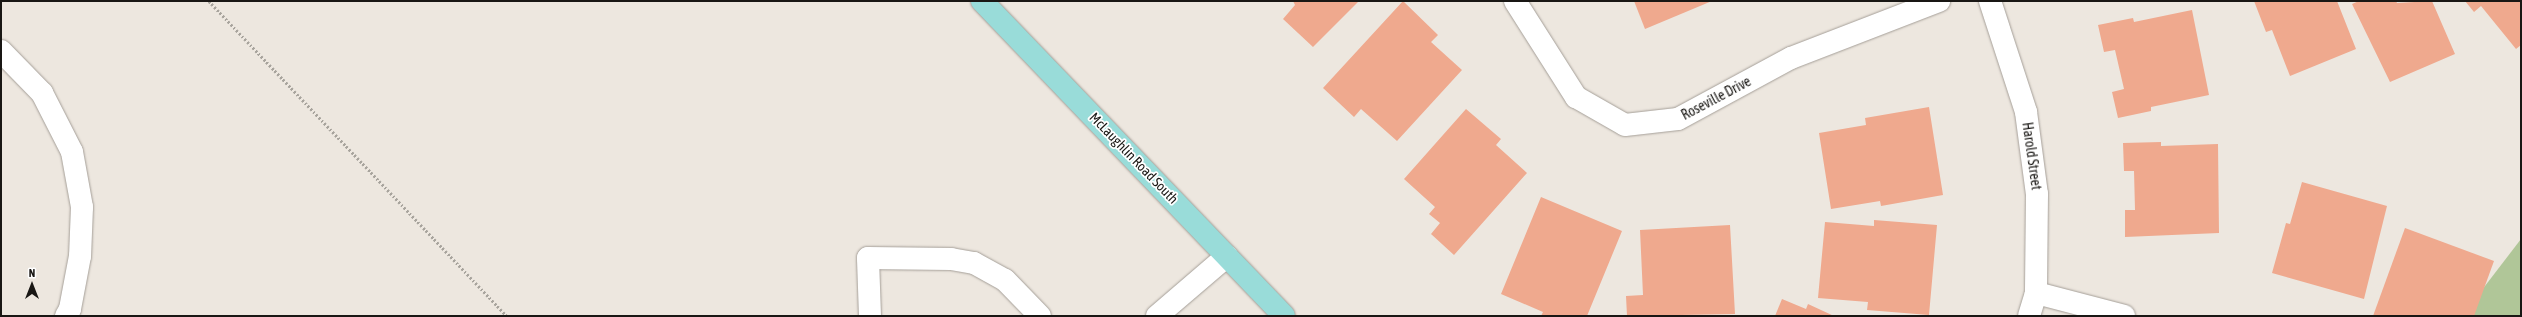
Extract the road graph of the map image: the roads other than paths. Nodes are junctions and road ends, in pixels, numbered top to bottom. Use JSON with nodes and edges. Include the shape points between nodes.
{"nodes":[{"id":1,"x":982,"y":1,"type":"edge"},
{"id":2,"x":1515,"y":1,"type":"edge"},
{"id":3,"x":1939,"y":1,"type":"edge"},
{"id":4,"x":1990,"y":1,"type":"edge"},
{"id":5,"x":1,"y":51,"type":"edge"},
{"id":6,"x":1227,"y":256,"type":"junction"},
{"id":7,"x":2036,"y":293,"type":"junction"},
{"id":8,"x":66,"y":316,"type":"edge"},
{"id":9,"x":870,"y":316,"type":"edge"},
{"id":10,"x":1040,"y":316,"type":"edge"},
{"id":11,"x":1157,"y":316,"type":"edge"},
{"id":12,"x":1284,"y":316,"type":"edge"},
{"id":13,"x":2029,"y":316,"type":"edge"},
{"id":14,"x":2124,"y":316,"type":"edge"}],
"edges":[{"from":1,"to":6,"type":"main road","name":"McLaughlin Road South"},
{"from":2,"to":3,"type":"street","name":"Roseville Drive","via":[[1576,97],[1625,125],[1678,119],[1791,58]]},
{"from":4,"to":7,"type":"street","name":"Harold Street","via":[[2026,112],[2037,194]]},
{"from":5,"to":8,"type":"street","via":[[42,93],[72,152],[82,207],[80,256],[70,309]]},
{"from":6,"to":11,"type":"street"},
{"from":6,"to":12,"type":"main road","name":"McLaughlin Road South"},
{"from":7,"to":13,"type":"street","name":"Harold Street"},
{"from":7,"to":14,"type":"street"},
{"from":9,"to":10,"type":"street","via":[[868,258],[952,259],[974,263],[1005,280]]}]}
